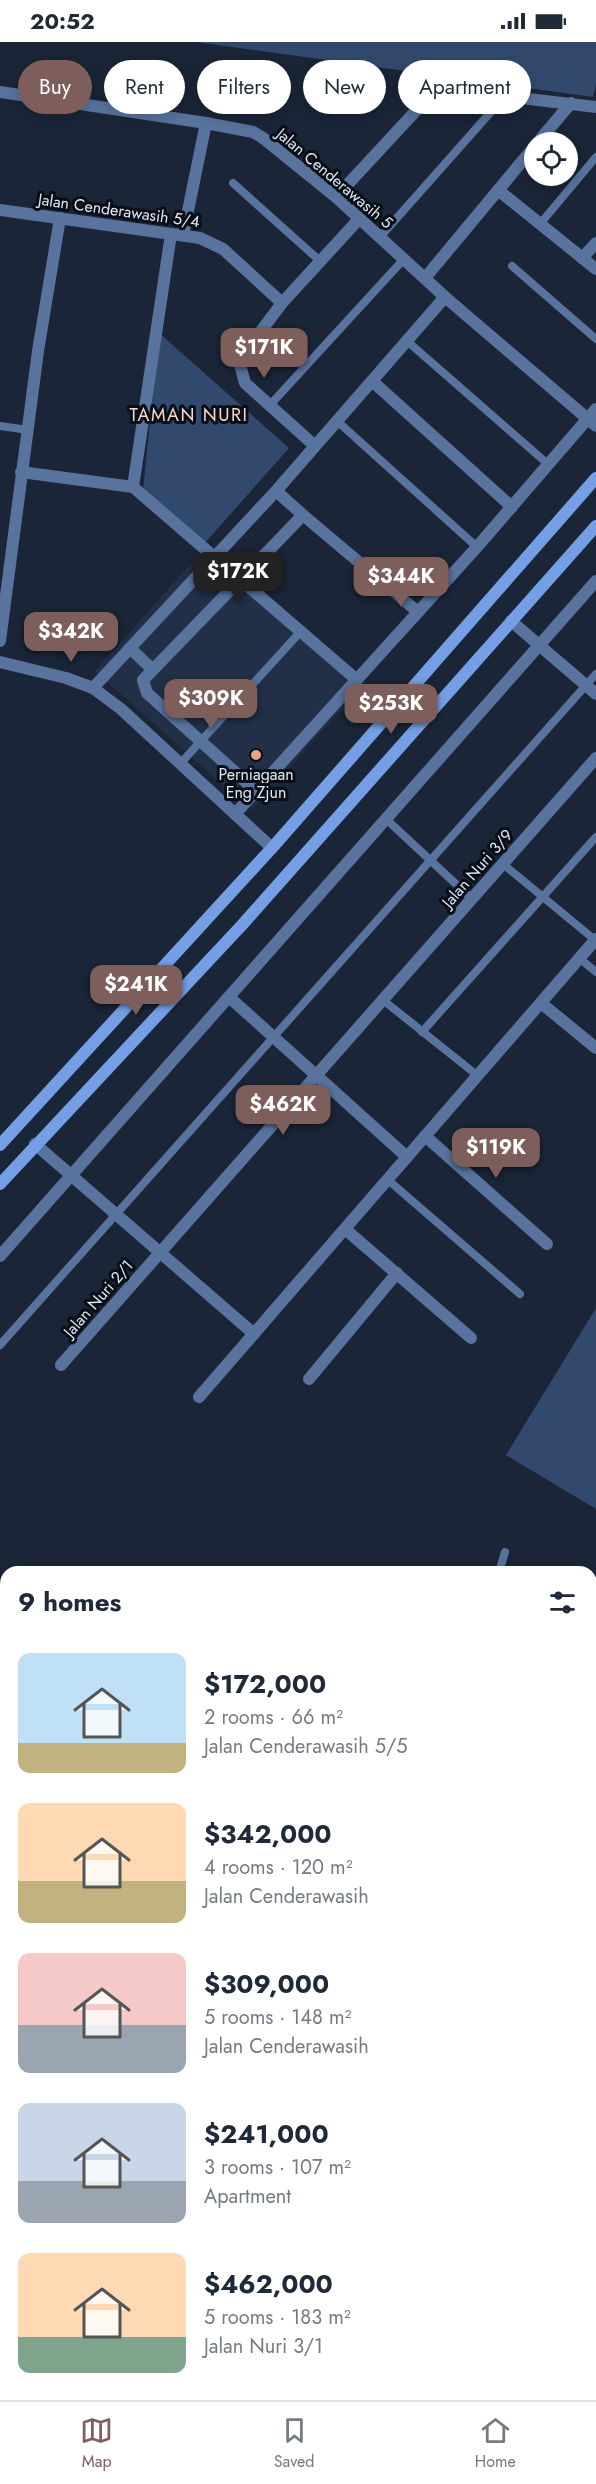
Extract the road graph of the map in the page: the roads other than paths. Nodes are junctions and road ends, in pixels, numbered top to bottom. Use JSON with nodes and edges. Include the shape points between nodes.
{"nodes":[{"id":1,"x":0,"y":92,"type":"edge"},
{"id":2,"x":531,"y":99,"type":"edge"},
{"id":3,"x":571,"y":103,"type":"junction"},
{"id":4,"x":596,"y":107,"type":"edge"},
{"id":5,"x":413,"y":114,"type":"edge"},
{"id":6,"x":489,"y":114,"type":"edge"},
{"id":7,"x":206,"y":123,"type":"junction"},
{"id":8,"x":546,"y":132,"type":"edge"},
{"id":9,"x":596,"y":157,"type":"edge"},
{"id":10,"x":524,"y":159,"type":"edge"},
{"id":11,"x":233,"y":183,"type":"dead end"},
{"id":12,"x":498,"y":190,"type":"junction"},
{"id":13,"x":336,"y":197,"type":"junction"},
{"id":14,"x":0,"y":210,"type":"edge"},
{"id":15,"x":60,"y":218,"type":"junction"},
{"id":16,"x":359,"y":219,"type":"junction"},
{"id":17,"x":540,"y":224,"type":"junction"},
{"id":18,"x":177,"y":234,"type":"junction"},
{"id":19,"x":380,"y":237,"type":"junction"},
{"id":20,"x":596,"y":243,"type":"edge"},
{"id":21,"x":582,"y":258,"type":"junction"},
{"id":22,"x":404,"y":259,"type":"junction"},
{"id":23,"x":320,"y":261,"type":"junction"},
{"id":24,"x":512,"y":266,"type":"dead end"},
{"id":25,"x":596,"y":270,"type":"edge"},
{"id":26,"x":425,"y":278,"type":"junction"},
{"id":27,"x":445,"y":297,"type":"junction"},
{"id":28,"x":282,"y":303,"type":"junction"},
{"id":29,"x":596,"y":339,"type":"edge"},
{"id":30,"x":406,"y":341,"type":"junction"},
{"id":31,"x":372,"y":381,"type":"junction"},
{"id":32,"x":270,"y":405,"type":"junction"},
{"id":33,"x":596,"y":409,"type":"edge"},
{"id":34,"x":337,"y":421,"type":"junction"},
{"id":35,"x":592,"y":423,"type":"edge"},
{"id":36,"x":0,"y":426,"type":"edge"},
{"id":37,"x":28,"y":430,"type":"junction"},
{"id":38,"x":315,"y":446,"type":"junction"},
{"id":39,"x":549,"y":465,"type":"junction"},
{"id":40,"x":21,"y":472,"type":"junction"},
{"id":41,"x":596,"y":478,"type":"edge"},
{"id":42,"x":133,"y":488,"type":"junction"},
{"id":43,"x":276,"y":490,"type":"junction"},
{"id":44,"x":512,"y":507,"type":"junction"},
{"id":45,"x":303,"y":515,"type":"junction"},
{"id":46,"x":596,"y":526,"type":"edge"},
{"id":47,"x":477,"y":547,"type":"junction"},
{"id":48,"x":214,"y":557,"type":"junction"},
{"id":49,"x":241,"y":578,"type":"junction"},
{"id":50,"x":596,"y":581,"type":"edge"},
{"id":51,"x":418,"y":612,"type":"junction"},
{"id":52,"x":511,"y":621,"type":"junction"},
{"id":53,"x":302,"y":630,"type":"junction"},
{"id":54,"x":0,"y":641,"type":"edge"},
{"id":55,"x":539,"y":645,"type":"junction"},
{"id":56,"x":130,"y":648,"type":"junction"},
{"id":57,"x":0,"y":662,"type":"edge"},
{"id":58,"x":152,"y":669,"type":"junction"},
{"id":59,"x":596,"y":674,"type":"edge"},
{"id":60,"x":357,"y":680,"type":"junction"},
{"id":61,"x":586,"y":685,"type":"junction"},
{"id":62,"x":93,"y":688,"type":"junction"},
{"id":63,"x":596,"y":694,"type":"edge"},
{"id":64,"x":201,"y":741,"type":"junction"},
{"id":65,"x":596,"y":758,"type":"edge"},
{"id":66,"x":180,"y":764,"type":"junction"},
{"id":67,"x":255,"y":791,"type":"junction"},
{"id":68,"x":235,"y":814,"type":"junction"},
{"id":69,"x":386,"y":819,"type":"junction"},
{"id":70,"x":596,"y":837,"type":"edge"},
{"id":71,"x":272,"y":848,"type":"junction"},
{"id":72,"x":431,"y":860,"type":"junction"},
{"id":73,"x":503,"y":864,"type":"junction"},
{"id":74,"x":543,"y":897,"type":"junction"},
{"id":75,"x":472,"y":899,"type":"junction"},
{"id":76,"x":596,"y":940,"type":"edge"},
{"id":77,"x":579,"y":958,"type":"junction"},
{"id":78,"x":596,"y":972,"type":"edge"},
{"id":79,"x":229,"y":997,"type":"junction"},
{"id":80,"x":383,"y":1000,"type":"junction"},
{"id":81,"x":541,"y":1003,"type":"junction"},
{"id":82,"x":422,"y":1032,"type":"junction"},
{"id":83,"x":273,"y":1037,"type":"junction"},
{"id":84,"x":596,"y":1048,"type":"edge"},
{"id":85,"x":316,"y":1076,"type":"junction"},
{"id":86,"x":478,"y":1076,"type":"junction"},
{"id":87,"x":425,"y":1136,"type":"junction"},
{"id":88,"x":35,"y":1144,"type":"junction"},
{"id":89,"x":0,"y":1145,"type":"edge"},
{"id":90,"x":407,"y":1158,"type":"junction"},
{"id":91,"x":71,"y":1175,"type":"junction"},
{"id":92,"x":388,"y":1180,"type":"junction"},
{"id":93,"x":0,"y":1184,"type":"edge"},
{"id":94,"x":116,"y":1214,"type":"junction"},
{"id":95,"x":345,"y":1228,"type":"junction"},
{"id":96,"x":547,"y":1244,"type":"dead end"},
{"id":97,"x":160,"y":1252,"type":"junction"},
{"id":98,"x":0,"y":1256,"type":"edge"},
{"id":99,"x":397,"y":1273,"type":"junction"},
{"id":100,"x":520,"y":1294,"type":"dead end"},
{"id":101,"x":254,"y":1334,"type":"junction"},
{"id":102,"x":471,"y":1338,"type":"dead end"},
{"id":103,"x":0,"y":1345,"type":"edge"},
{"id":104,"x":61,"y":1365,"type":"dead end"},
{"id":105,"x":309,"y":1379,"type":"dead end"},
{"id":106,"x":199,"y":1397,"type":"dead end"},
{"id":107,"x":505,"y":1552,"type":"dead end"},
{"id":108,"x":501,"y":1566,"type":"edge"}],
"edges":[{"from":1,"to":7,"type":"street","name":"Jalan Cenderawasih 5"},
{"from":2,"to":3,"type":"street"},
{"from":3,"to":4,"type":"street"},
{"from":3,"to":8,"type":"street"},
{"from":5,"to":13,"type":"street"},
{"from":6,"to":19,"type":"lane"},
{"from":7,"to":13,"type":"street","name":"Jalan Cenderawasih 5","via":[[253,132]]},
{"from":7,"to":18,"type":"street"},
{"from":9,"to":17,"type":"lane"},
{"from":10,"to":12,"type":"street"},
{"from":11,"to":23,"type":"lane"},
{"from":12,"to":17,"type":"street"},
{"from":12,"to":26,"type":"street"},
{"from":13,"to":16,"type":"street","name":"Jalan Cenderawasih 5"},
{"from":14,"to":15,"type":"street","name":"Jalan Cenderawasih 5/4"},
{"from":15,"to":18,"type":"street","name":"Jalan Cenderawasih 5/4"},
{"from":15,"to":37,"type":"street"},
{"from":16,"to":19,"type":"street","name":"Jalan Cenderawasih 5"},
{"from":16,"to":23,"type":"street"},
{"from":17,"to":21,"type":"street"},
{"from":18,"to":28,"type":"street","name":"Jalan Cenderawasih 5/4","via":[[216,244]]},
{"from":18,"to":42,"type":"street"},
{"from":19,"to":22,"type":"street","name":"Jalan Cenderawasih 5"},
{"from":20,"to":21,"type":"street"},
{"from":21,"to":25,"type":"street"},
{"from":22,"to":26,"type":"street","name":"Jalan Cenderawasih 5"},
{"from":22,"to":32,"type":"lane"},
{"from":23,"to":28,"type":"street"},
{"from":24,"to":29,"type":"lane"},
{"from":26,"to":27,"type":"street","name":"Jalan Cenderawasih 5"},
{"from":27,"to":30,"type":"street"},
{"from":27,"to":35,"type":"street","name":"Jalan Cenderawasih 5"},
{"from":28,"to":32,"type":"street","via":[[240,364],[245,383]]},
{"from":30,"to":31,"type":"street"},
{"from":30,"to":39,"type":"lane"},
{"from":31,"to":34,"type":"street"},
{"from":31,"to":44,"type":"street"},
{"from":32,"to":38,"type":"street"},
{"from":33,"to":35,"type":"street"},
{"from":34,"to":38,"type":"street"},
{"from":34,"to":47,"type":"lane"},
{"from":35,"to":39,"type":"street"},
{"from":36,"to":37,"type":"lane"},
{"from":37,"to":40,"type":"street"},
{"from":38,"to":43,"type":"street"},
{"from":39,"to":44,"type":"street"},
{"from":40,"to":42,"type":"street"},
{"from":40,"to":54,"type":"street"},
{"from":41,"to":71,"type":"main road"},
{"from":42,"to":48,"type":"street"},
{"from":43,"to":45,"type":"street"},
{"from":43,"to":48,"type":"street"},
{"from":44,"to":47,"type":"street"},
{"from":45,"to":49,"type":"street"},
{"from":45,"to":51,"type":"street"},
{"from":46,"to":52,"type":"main road"},
{"from":47,"to":51,"type":"street"},
{"from":48,"to":49,"type":"street"},
{"from":48,"to":56,"type":"street"},
{"from":49,"to":53,"type":"street"},
{"from":49,"to":58,"type":"street"},
{"from":50,"to":55,"type":"street"},
{"from":51,"to":60,"type":"street"},
{"from":52,"to":55,"type":"street"},
{"from":52,"to":88,"type":"main road","via":[[242,925]]},
{"from":53,"to":60,"type":"street"},
{"from":53,"to":64,"type":"lane"},
{"from":55,"to":61,"type":"street"},
{"from":55,"to":69,"type":"street"},
{"from":56,"to":58,"type":"street"},
{"from":56,"to":62,"type":"street"},
{"from":57,"to":62,"type":"street"},
{"from":58,"to":64,"type":"street","via":[[143,680],[147,693]]},
{"from":59,"to":61,"type":"lane"},
{"from":60,"to":67,"type":"street"},
{"from":61,"to":63,"type":"street"},
{"from":61,"to":72,"type":"lane"},
{"from":62,"to":66,"type":"street"},
{"from":64,"to":66,"type":"lane"},
{"from":64,"to":67,"type":"street"},
{"from":65,"to":73,"type":"street","name":"Jalan Nuri 3/9"},
{"from":66,"to":68,"type":"street"},
{"from":67,"to":68,"type":"street"},
{"from":68,"to":71,"type":"street"},
{"from":69,"to":72,"type":"lane"},
{"from":69,"to":79,"type":"street"},
{"from":70,"to":74,"type":"lane"},
{"from":71,"to":89,"type":"main road"},
{"from":72,"to":75,"type":"lane"},
{"from":72,"to":83,"type":"lane"},
{"from":73,"to":74,"type":"lane"},
{"from":73,"to":75,"type":"street","name":"Jalan Nuri 3/9"},
{"from":74,"to":76,"type":"lane"},
{"from":74,"to":82,"type":"lane"},
{"from":75,"to":80,"type":"street","name":"Jalan Nuri 3/9"},
{"from":76,"to":77,"type":"street"},
{"from":77,"to":78,"type":"lane"},
{"from":77,"to":81,"type":"street"},
{"from":79,"to":83,"type":"street"},
{"from":79,"to":91,"type":"street"},
{"from":80,"to":82,"type":"lane"},
{"from":80,"to":85,"type":"street","name":"Jalan Nuri 3/9"},
{"from":81,"to":84,"type":"street"},
{"from":81,"to":86,"type":"street"},
{"from":82,"to":86,"type":"lane"},
{"from":83,"to":85,"type":"street"},
{"from":83,"to":94,"type":"lane"},
{"from":85,"to":90,"type":"street"},
{"from":85,"to":97,"type":"street","name":"Jalan Nuri 2/1"},
{"from":86,"to":87,"type":"street"},
{"from":87,"to":90,"type":"street"},
{"from":87,"to":96,"type":"street"},
{"from":88,"to":91,"type":"street"},
{"from":88,"to":93,"type":"main road"},
{"from":90,"to":92,"type":"street"},
{"from":91,"to":94,"type":"street"},
{"from":91,"to":98,"type":"street"},
{"from":92,"to":95,"type":"street"},
{"from":92,"to":100,"type":"lane"},
{"from":94,"to":97,"type":"street"},
{"from":94,"to":103,"type":"lane"},
{"from":95,"to":99,"type":"street"},
{"from":95,"to":101,"type":"street"},
{"from":97,"to":101,"type":"street"},
{"from":97,"to":104,"type":"street","name":"Jalan Nuri 2/1"},
{"from":99,"to":102,"type":"street"},
{"from":99,"to":105,"type":"street"},
{"from":101,"to":106,"type":"street"},
{"from":107,"to":108,"type":"lane"}]}
